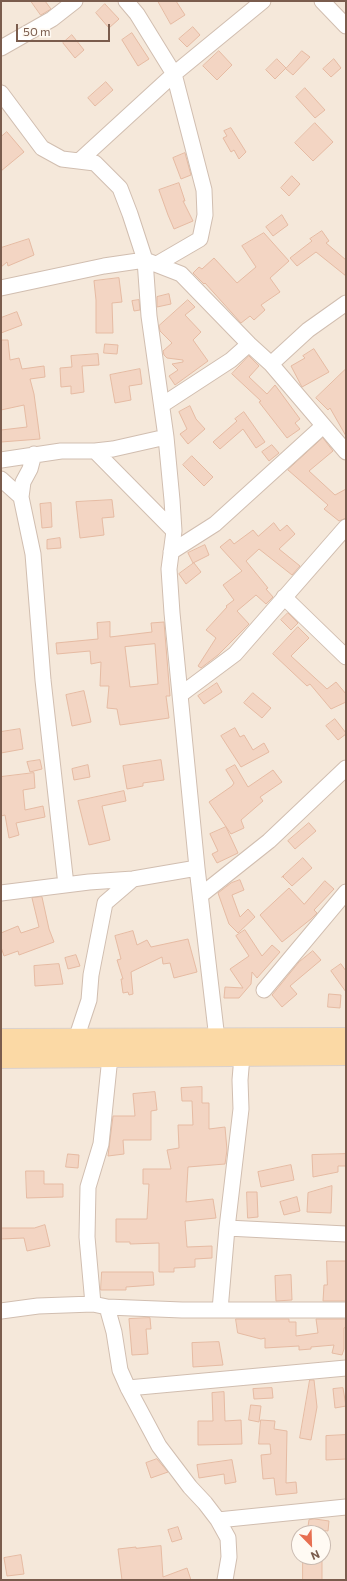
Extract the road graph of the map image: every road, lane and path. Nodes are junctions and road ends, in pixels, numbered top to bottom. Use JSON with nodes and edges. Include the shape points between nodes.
{"nodes":[{"id":1,"x":75,"y":1,"type":"edge"},
{"id":2,"x":126,"y":1,"type":"edge"},
{"id":3,"x":263,"y":1,"type":"edge"},
{"id":4,"x":322,"y":1,"type":"edge"},
{"id":5,"x":346,"y":26,"type":"edge"},
{"id":6,"x":1,"y":48,"type":"edge"},
{"id":7,"x":174,"y":74,"type":"junction"},
{"id":8,"x":1,"y":93,"type":"edge"},
{"id":9,"x":79,"y":161,"type":"junction"},
{"id":10,"x":151,"y":262,"type":"junction"},
{"id":11,"x":1,"y":288,"type":"edge"},
{"id":12,"x":346,"y":302,"type":"edge"},
{"id":13,"x":249,"y":344,"type":"junction"},
{"id":14,"x":271,"y":364,"type":"junction"},
{"id":15,"x":162,"y":405,"type":"junction"},
{"id":16,"x":323,"y":426,"type":"junction"},
{"id":17,"x":166,"y":437,"type":"junction"},
{"id":18,"x":95,"y":451,"type":"junction"},
{"id":19,"x":346,"y":452,"type":"edge"},
{"id":20,"x":34,"y":454,"type":"junction"},
{"id":21,"x":1,"y":460,"type":"edge"},
{"id":22,"x":1,"y":479,"type":"edge"},
{"id":23,"x":21,"y":497,"type":"junction"},
{"id":24,"x":346,"y":527,"type":"edge"},
{"id":25,"x":174,"y":531,"type":"junction"},
{"id":26,"x":171,"y":552,"type":"junction"},
{"id":27,"x":284,"y":597,"type":"junction"},
{"id":28,"x":346,"y":657,"type":"edge"},
{"id":29,"x":180,"y":695,"type":"junction"},
{"id":30,"x":346,"y":768,"type":"edge"},
{"id":31,"x":197,"y":868,"type":"junction"},
{"id":32,"x":134,"y":879,"type":"junction"},
{"id":33,"x":89,"y":882,"type":"junction"},
{"id":34,"x":66,"y":885,"type":"junction"},
{"id":35,"x":346,"y":892,"type":"edge"},
{"id":36,"x":1,"y":893,"type":"edge"},
{"id":37,"x":201,"y":895,"type":"junction"},
{"id":38,"x":105,"y":903,"type":"junction"},
{"id":39,"x":264,"y":990,"type":"dead end"},
{"id":40,"x":346,"y":1038,"type":"edge"},
{"id":41,"x":1,"y":1039,"type":"edge"},
{"id":42,"x":76,"y":1039,"type":"junction"},
{"id":43,"x":217,"y":1039,"type":"junction"},
{"id":44,"x":346,"y":1055,"type":"edge"},
{"id":45,"x":242,"y":1056,"type":"junction"},
{"id":46,"x":110,"y":1057,"type":"junction"},
{"id":47,"x":1,"y":1058,"type":"edge"},
{"id":48,"x":227,"y":1228,"type":"junction"},
{"id":49,"x":346,"y":1234,"type":"edge"},
{"id":50,"x":100,"y":1305,"type":"junction"},
{"id":51,"x":220,"y":1310,"type":"junction"},
{"id":52,"x":346,"y":1310,"type":"edge"},
{"id":53,"x":1,"y":1311,"type":"edge"},
{"id":54,"x":346,"y":1368,"type":"edge"},
{"id":55,"x":128,"y":1388,"type":"junction"},
{"id":56,"x":346,"y":1507,"type":"edge"},
{"id":57,"x":218,"y":1520,"type":"junction"},
{"id":58,"x":225,"y":1580,"type":"edge"}],
"edges":[{"from":1,"to":6,"type":"street","via":[[52,19]]},
{"from":2,"to":7,"type":"street","via":[[137,14]]},
{"from":3,"to":7,"type":"street"},
{"from":4,"to":5,"type":"street"},
{"from":7,"to":9,"type":"street"},
{"from":7,"to":10,"type":"street","via":[[204,190],[205,215],[200,239]]},
{"from":8,"to":9,"type":"street","via":[[42,148],[62,159]]},
{"from":9,"to":10,"type":"street","via":[[95,163],[120,188]]},
{"from":10,"to":11,"type":"street","via":[[104,266]]},
{"from":10,"to":13,"type":"street","via":[[181,274]]},
{"from":10,"to":15,"type":"street","via":[[149,316]]},
{"from":12,"to":14,"type":"street","via":[[308,330]]},
{"from":13,"to":14,"type":"street"},
{"from":13,"to":15,"type":"street","via":[[231,360]]},
{"from":14,"to":16,"type":"street"},
{"from":15,"to":17,"type":"street"},
{"from":16,"to":19,"type":"street"},
{"from":16,"to":26,"type":"street","via":[[215,524]]},
{"from":17,"to":18,"type":"street"},
{"from":17,"to":25,"type":"street"},
{"from":18,"to":20,"type":"street"},
{"from":18,"to":25,"type":"street"},
{"from":20,"to":21,"type":"street"},
{"from":20,"to":23,"type":"street","via":[[23,482]]},
{"from":22,"to":23,"type":"street"},
{"from":23,"to":34,"type":"street","via":[[33,554],[43,680]]},
{"from":24,"to":27,"type":"street"},
{"from":25,"to":26,"type":"street"},
{"from":26,"to":29,"type":"street","via":[[169,569]]},
{"from":27,"to":28,"type":"street"},
{"from":27,"to":29,"type":"street","via":[[235,654]]},
{"from":29,"to":31,"type":"street"},
{"from":30,"to":37,"type":"street","via":[[269,841]]},
{"from":31,"to":32,"type":"street"},
{"from":31,"to":37,"type":"street"},
{"from":32,"to":33,"type":"street"},
{"from":32,"to":38,"type":"street"},
{"from":33,"to":34,"type":"street"},
{"from":33,"to":38,"type":"street"},
{"from":34,"to":36,"type":"street"},
{"from":35,"to":39,"type":"street"},
{"from":37,"to":43,"type":"street"},
{"from":38,"to":42,"type":"street","via":[[91,975],[89,1000]]},
{"from":40,"to":43,"type":"main road"},
{"from":41,"to":42,"type":"main road"},
{"from":42,"to":43,"type":"main road"},
{"from":44,"to":45,"type":"main road"},
{"from":45,"to":46,"type":"main road"},
{"from":45,"to":48,"type":"street","via":[[241,1109]]},
{"from":46,"to":47,"type":"main road"},
{"from":46,"to":50,"type":"street","via":[[101,1144],[88,1187],[86,1237]]},
{"from":48,"to":49,"type":"street"},
{"from":48,"to":51,"type":"street"},
{"from":50,"to":51,"type":"street"},
{"from":50,"to":53,"type":"street","via":[[38,1306]]},
{"from":50,"to":55,"type":"street","via":[[114,1332],[120,1370]]},
{"from":51,"to":52,"type":"street"},
{"from":54,"to":55,"type":"street"},
{"from":55,"to":57,"type":"street","via":[[159,1446]]},
{"from":56,"to":57,"type":"street"},
{"from":57,"to":58,"type":"street","via":[[228,1538],[229,1557]]}]}
